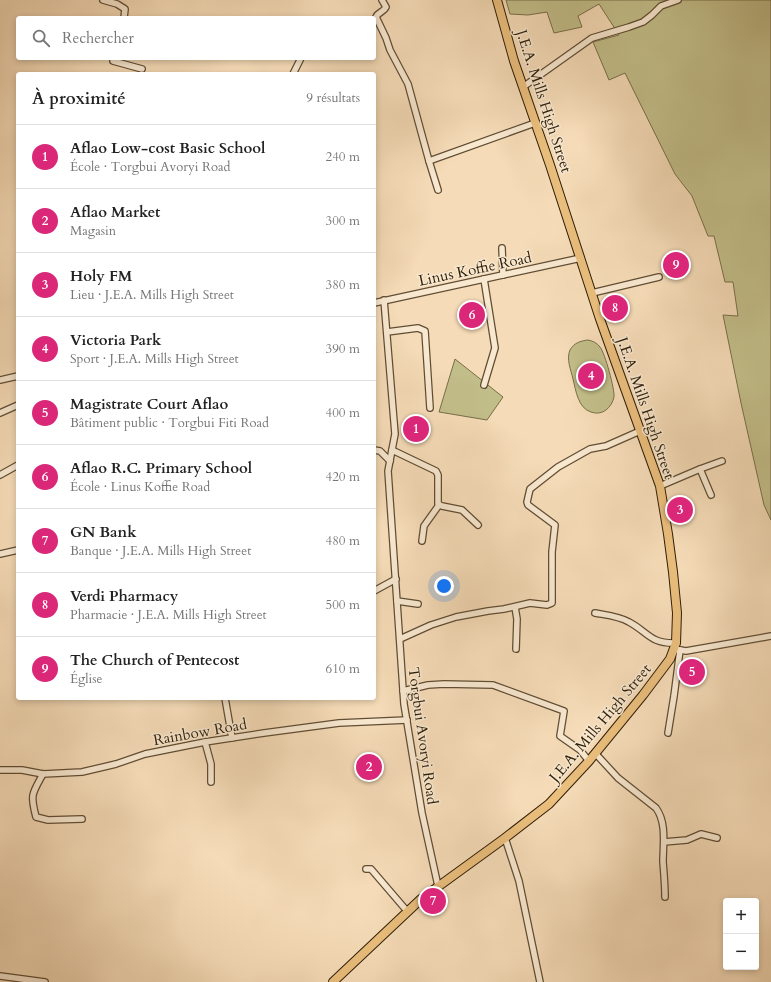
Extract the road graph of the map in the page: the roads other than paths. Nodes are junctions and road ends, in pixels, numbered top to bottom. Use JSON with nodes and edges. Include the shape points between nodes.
{"nodes":[{"id":1,"x":103,"y":0,"type":"edge"},
{"id":2,"x":382,"y":0,"type":"edge"},
{"id":3,"x":497,"y":0,"type":"edge"},
{"id":4,"x":678,"y":0,"type":"edge"},
{"id":5,"x":124,"y":16,"type":"edge"},
{"id":6,"x":113,"y":60,"type":"edge"},
{"id":7,"x":300,"y":60,"type":"edge"},
{"id":8,"x":142,"y":68,"type":"dead end"},
{"id":9,"x":294,"y":72,"type":"edge"},
{"id":10,"x":523,"y":87,"type":"junction"},
{"id":11,"x":535,"y":123,"type":"junction"},
{"id":12,"x":429,"y":161,"type":"junction"},
{"id":13,"x":438,"y":190,"type":"dead end"},
{"id":14,"x":502,"y":248,"type":"dead end"},
{"id":15,"x":581,"y":258,"type":"junction"},
{"id":16,"x":503,"y":275,"type":"junction"},
{"id":17,"x":659,"y":278,"type":"dead end"},
{"id":18,"x":484,"y":279,"type":"junction"},
{"id":19,"x":592,"y":293,"type":"junction"},
{"id":20,"x":384,"y":300,"type":"junction"},
{"id":21,"x":376,"y":302,"type":"edge"},
{"id":22,"x":387,"y":332,"type":"junction"},
{"id":23,"x":16,"y":376,"type":"edge"},
{"id":24,"x":0,"y":380,"type":"edge"},
{"id":25,"x":484,"y":385,"type":"dead end"},
{"id":26,"x":16,"y":406,"type":"edge"},
{"id":27,"x":430,"y":408,"type":"dead end"},
{"id":28,"x":0,"y":413,"type":"edge"},
{"id":29,"x":640,"y":431,"type":"junction"},
{"id":30,"x":376,"y":450,"type":"edge"},
{"id":31,"x":392,"y":450,"type":"junction"},
{"id":32,"x":390,"y":460,"type":"junction"},
{"id":33,"x":722,"y":461,"type":"dead end"},
{"id":34,"x":16,"y":466,"type":"edge"},
{"id":35,"x":700,"y":469,"type":"junction"},
{"id":36,"x":0,"y":475,"type":"edge"},
{"id":37,"x":660,"y":486,"type":"junction"},
{"id":38,"x":711,"y":495,"type":"dead end"},
{"id":39,"x":439,"y":505,"type":"junction"},
{"id":40,"x":478,"y":525,"type":"dead end"},
{"id":41,"x":422,"y":541,"type":"dead end"},
{"id":42,"x":16,"y":550,"type":"edge"},
{"id":43,"x":0,"y":554,"type":"edge"},
{"id":44,"x":396,"y":578,"type":"junction"},
{"id":45,"x":376,"y":590,"type":"edge"},
{"id":46,"x":397,"y":601,"type":"junction"},
{"id":47,"x":418,"y":604,"type":"dead end"},
{"id":48,"x":515,"y":607,"type":"junction"},
{"id":49,"x":595,"y":613,"type":"dead end"},
{"id":50,"x":771,"y":636,"type":"edge"},
{"id":51,"x":400,"y":639,"type":"junction"},
{"id":52,"x":677,"y":648,"type":"junction"},
{"id":53,"x":516,"y":649,"type":"dead end"},
{"id":54,"x":403,"y":691,"type":"junction"},
{"id":55,"x":225,"y":700,"type":"edge"},
{"id":56,"x":407,"y":720,"type":"junction"},
{"id":57,"x":668,"y":733,"type":"dead end"},
{"id":58,"x":232,"y":738,"type":"junction"},
{"id":59,"x":205,"y":742,"type":"junction"},
{"id":60,"x":596,"y":753,"type":"junction"},
{"id":61,"x":589,"y":761,"type":"junction"},
{"id":62,"x":0,"y":770,"type":"edge"},
{"id":63,"x":43,"y":774,"type":"junction"},
{"id":64,"x":211,"y":782,"type":"dead end"},
{"id":65,"x":82,"y":819,"type":"dead end"},
{"id":66,"x":505,"y":838,"type":"junction"},
{"id":67,"x":717,"y":838,"type":"dead end"},
{"id":68,"x":664,"y":842,"type":"junction"},
{"id":69,"x":366,"y":869,"type":"dead end"},
{"id":70,"x":438,"y":886,"type":"junction"},
{"id":71,"x":666,"y":897,"type":"dead end"},
{"id":72,"x":408,"y":911,"type":"junction"},
{"id":73,"x":0,"y":976,"type":"edge"},
{"id":74,"x":45,"y":982,"type":"edge"},
{"id":75,"x":333,"y":982,"type":"edge"},
{"id":76,"x":540,"y":982,"type":"edge"}],
"edges":[{"from":1,"to":5,"type":"street","via":[[124,9]]},
{"from":2,"to":12,"type":"street","via":[[386,8],[377,14],[376,18],[408,84]]},
{"from":3,"to":10,"type":"highway","name":"J.E.A. Mills High Street"},
{"from":4,"to":10,"type":"street","via":[[661,6],[643,22],[592,38]]},
{"from":6,"to":8,"type":"street"},
{"from":7,"to":9,"type":"street"},
{"from":10,"to":11,"type":"highway","name":"J.E.A. Mills High Street"},
{"from":11,"to":12,"type":"street"},
{"from":11,"to":15,"type":"highway","name":"J.E.A. Mills High Street"},
{"from":12,"to":13,"type":"street"},
{"from":14,"to":16,"type":"street"},
{"from":15,"to":16,"type":"street","name":"Linus Koffie Road"},
{"from":15,"to":19,"type":"highway","name":"J.E.A. Mills High Street"},
{"from":16,"to":18,"type":"street","name":"Linus Koffie Road"},
{"from":17,"to":19,"type":"street"},
{"from":18,"to":20,"type":"street","name":"Linus Koffie Road"},
{"from":18,"to":25,"type":"street","via":[[494,348]]},
{"from":19,"to":29,"type":"highway","name":"J.E.A. Mills High Street"},
{"from":20,"to":21,"type":"street","name":"Linus Koffie Road"},
{"from":20,"to":22,"type":"street","name":"Torgbui Avoryi Road"},
{"from":22,"to":27,"type":"street","via":[[418,328],[425,331]]},
{"from":22,"to":31,"type":"street","name":"Torgbui Avoryi Road","via":[[395,434]]},
{"from":23,"to":24,"type":"street"},
{"from":26,"to":28,"type":"street"},
{"from":29,"to":37,"type":"highway","name":"J.E.A. Mills High Street"},
{"from":29,"to":48,"type":"street","via":[[606,446],[590,449],[558,467],[530,489],[528,505],[555,525],[552,604],[530,603]]},
{"from":30,"to":32,"type":"street"},
{"from":31,"to":32,"type":"street","name":"Torgbui Avoryi Road"},
{"from":31,"to":39,"type":"street","via":[[436,471]]},
{"from":32,"to":44,"type":"street","name":"Torgbui Avoryi Road","via":[[388,471]]},
{"from":33,"to":35,"type":"street"},
{"from":34,"to":36,"type":"street"},
{"from":35,"to":37,"type":"street"},
{"from":35,"to":38,"type":"street"},
{"from":37,"to":52,"type":"highway","name":"J.E.A. Mills High Street","via":[[673,572]]},
{"from":39,"to":40,"type":"street","via":[[462,510]]},
{"from":39,"to":41,"type":"street","via":[[424,526]]},
{"from":42,"to":43,"type":"street"},
{"from":44,"to":45,"type":"street"},
{"from":44,"to":46,"type":"street","name":"Torgbui Avoryi Road"},
{"from":46,"to":47,"type":"street"},
{"from":46,"to":51,"type":"street","name":"Torgbui Avoryi Road"},
{"from":48,"to":51,"type":"street","via":[[456,617],[430,625]]},
{"from":48,"to":53,"type":"street"},
{"from":49,"to":52,"type":"street","via":[[629,622],[658,642]]},
{"from":50,"to":52,"type":"street","via":[[686,651]]},
{"from":51,"to":54,"type":"street","name":"Torgbui Avoryi Road"},
{"from":52,"to":57,"type":"street","via":[[674,696]]},
{"from":52,"to":60,"type":"highway","name":"J.E.A. Mills High Street"},
{"from":54,"to":56,"type":"street","name":"Torgbui Avoryi Road"},
{"from":54,"to":61,"type":"street","via":[[428,685],[493,685],[538,700],[564,711],[560,736],[580,750]]},
{"from":55,"to":58,"type":"street"},
{"from":56,"to":58,"type":"street","name":"Rainbow Road","via":[[339,723]]},
{"from":56,"to":70,"type":"street","name":"Torgbui Avoryi Road","via":[[422,813]]},
{"from":58,"to":59,"type":"street","name":"Rainbow Road"},
{"from":59,"to":63,"type":"street","name":"Rainbow Road","via":[[145,754],[82,772]]},
{"from":59,"to":64,"type":"street","via":[[211,764]]},
{"from":60,"to":61,"type":"highway","name":"J.E.A. Mills High Street"},
{"from":60,"to":68,"type":"street","via":[[618,778],[660,812]]},
{"from":61,"to":66,"type":"highway","name":"J.E.A. Mills High Street","via":[[544,809]]},
{"from":62,"to":63,"type":"street","name":"Rainbow Road","via":[[22,770]]},
{"from":63,"to":65,"type":"street","via":[[32,796],[37,818],[62,821]]},
{"from":66,"to":70,"type":"highway","name":"J.E.A. Mills High Street"},
{"from":66,"to":76,"type":"street","via":[[519,881]]},
{"from":67,"to":68,"type":"street","via":[[701,834],[687,840]]},
{"from":68,"to":71,"type":"street"},
{"from":69,"to":72,"type":"street","via":[[371,869],[377,874]]},
{"from":70,"to":72,"type":"highway","name":"J.E.A. Mills High Street"},
{"from":72,"to":75,"type":"highway","name":"J.E.A. Mills High Street"},
{"from":73,"to":74,"type":"street"}]}
